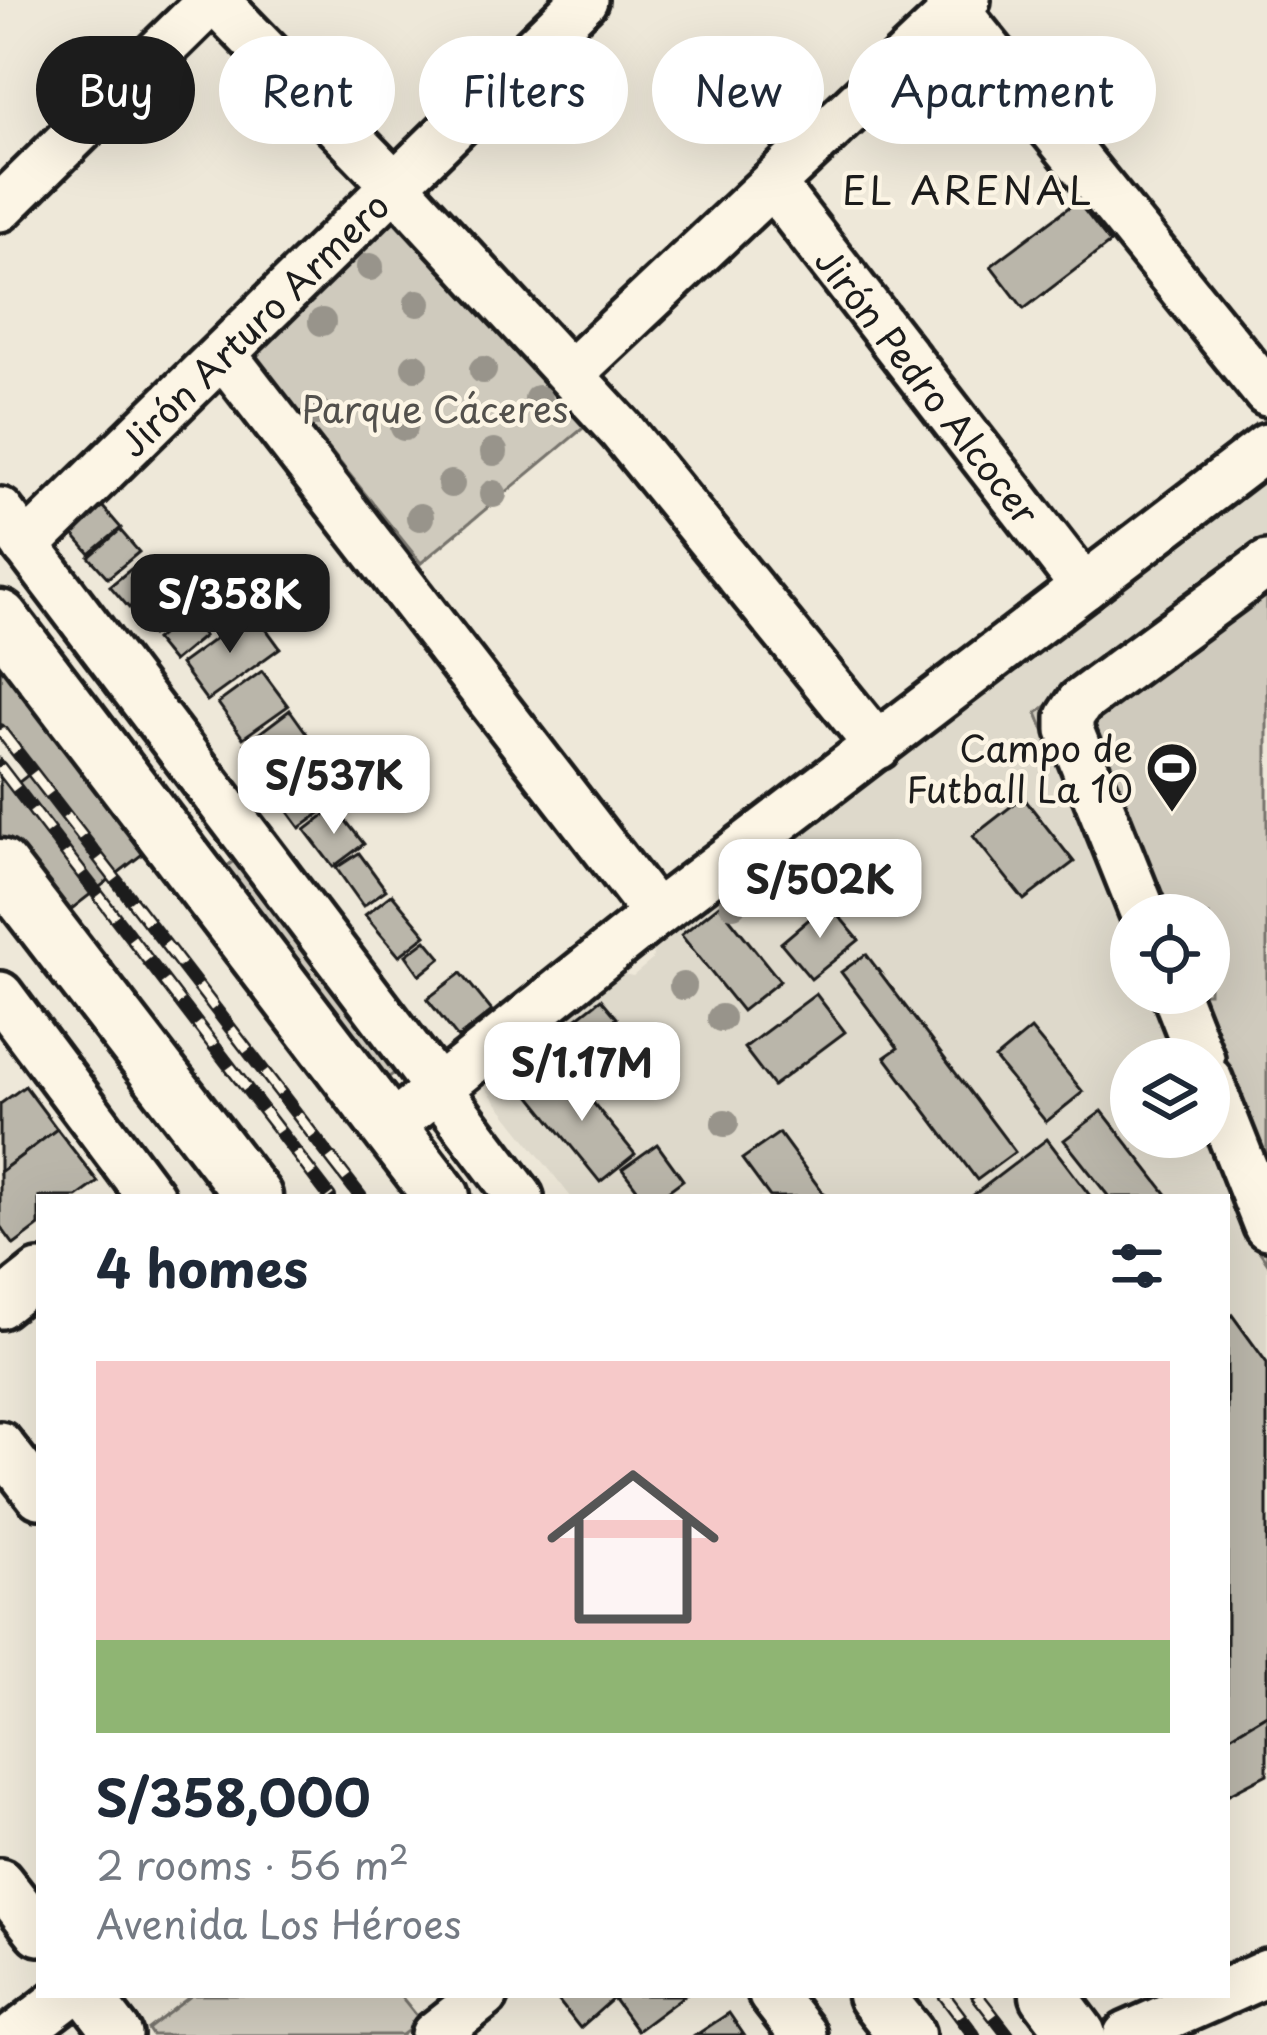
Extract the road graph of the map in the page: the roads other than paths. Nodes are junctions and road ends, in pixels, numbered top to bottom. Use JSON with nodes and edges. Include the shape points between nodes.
{"nodes":[{"id":1,"x":213,"y":0,"type":"edge"},
{"id":2,"x":584,"y":0,"type":"edge"},
{"id":3,"x":958,"y":3,"type":"edge"},
{"id":4,"x":772,"y":184,"type":"junction"},
{"id":5,"x":395,"y":185,"type":"junction"},
{"id":6,"x":0,"y":208,"type":"edge"},
{"id":7,"x":223,"y":354,"type":"junction"},
{"id":8,"x":570,"y":374,"type":"junction"},
{"id":9,"x":1267,"y":393,"type":"edge"},
{"id":10,"x":1267,"y":447,"type":"edge"},
{"id":11,"x":13,"y":528,"type":"edge"},
{"id":12,"x":1267,"y":564,"type":"edge"},
{"id":13,"x":1084,"y":587,"type":"junction"},
{"id":14,"x":0,"y":618,"type":"edge"},
{"id":15,"x":878,"y":746,"type":"junction"},
{"id":16,"x":0,"y":867,"type":"edge"},
{"id":17,"x":1136,"y":894,"type":"edge"},
{"id":18,"x":656,"y":914,"type":"junction"},
{"id":19,"x":0,"y":995,"type":"edge"},
{"id":20,"x":437,"y":1089,"type":"junction"},
{"id":21,"x":390,"y":1127,"type":"junction"},
{"id":22,"x":1230,"y":1133,"type":"edge"},
{"id":23,"x":144,"y":1194,"type":"edge"},
{"id":24,"x":252,"y":1194,"type":"edge"},
{"id":25,"x":440,"y":1194,"type":"edge"},
{"id":26,"x":518,"y":1194,"type":"edge"},
{"id":27,"x":1267,"y":1226,"type":"edge"},
{"id":28,"x":36,"y":1276,"type":"edge"},
{"id":29,"x":0,"y":1305,"type":"edge"},
{"id":30,"x":0,"y":1445,"type":"edge"},
{"id":31,"x":36,"y":1491,"type":"edge"},
{"id":32,"x":0,"y":1882,"type":"edge"},
{"id":33,"x":36,"y":1928,"type":"edge"},
{"id":34,"x":1267,"y":1973,"type":"edge"},
{"id":35,"x":1230,"y":1990,"type":"edge"},
{"id":36,"x":64,"y":1998,"type":"edge"},
{"id":37,"x":90,"y":1998,"type":"edge"},
{"id":38,"x":774,"y":1998,"type":"edge"},
{"id":39,"x":877,"y":1998,"type":"edge"},
{"id":40,"x":1050,"y":1998,"type":"edge"},
{"id":41,"x":1211,"y":1998,"type":"edge"},
{"id":42,"x":16,"y":2035,"type":"edge"},
{"id":43,"x":119,"y":2035,"type":"edge"},
{"id":44,"x":803,"y":2035,"type":"edge"},
{"id":45,"x":907,"y":2035,"type":"edge"},
{"id":46,"x":1078,"y":2035,"type":"edge"},
{"id":47,"x":1127,"y":2035,"type":"edge"}],
"edges":[{"from":1,"to":5,"type":"street"},
{"from":1,"to":6,"type":"street"},
{"from":2,"to":5,"type":"street","name":"Jirón Arturo Armero"},
{"from":3,"to":4,"type":"street"},
{"from":3,"to":9,"type":"street"},
{"from":4,"to":8,"type":"street"},
{"from":4,"to":13,"type":"street","name":"Jirón Pedro Alcocer"},
{"from":5,"to":7,"type":"street","name":"Jirón Arturo Armero"},
{"from":5,"to":8,"type":"street"},
{"from":7,"to":11,"type":"street","name":"Jirón Arturo Armero"},
{"from":7,"to":18,"type":"street"},
{"from":8,"to":15,"type":"street"},
{"from":10,"to":13,"type":"street"},
{"from":11,"to":20,"type":"street"},
{"from":12,"to":17,"type":"street","via":[[1070,717]]},
{"from":13,"to":15,"type":"street"},
{"from":14,"to":21,"type":"main road"},
{"from":15,"to":18,"type":"street"},
{"from":16,"to":24,"type":"main road"},
{"from":18,"to":20,"type":"street"},
{"from":19,"to":23,"type":"street"},
{"from":20,"to":21,"type":"street"},
{"from":20,"to":26,"type":"street"},
{"from":21,"to":25,"type":"main road"},
{"from":22,"to":27,"type":"street"},
{"from":28,"to":29,"type":"street"},
{"from":30,"to":31,"type":"street"},
{"from":32,"to":33,"type":"street"},
{"from":34,"to":35,"type":"street"},
{"from":36,"to":42,"type":"street"},
{"from":37,"to":43,"type":"street"},
{"from":38,"to":44,"type":"street"},
{"from":39,"to":45,"type":"main road"},
{"from":40,"to":46,"type":"main road"},
{"from":41,"to":47,"type":"street"}]}
